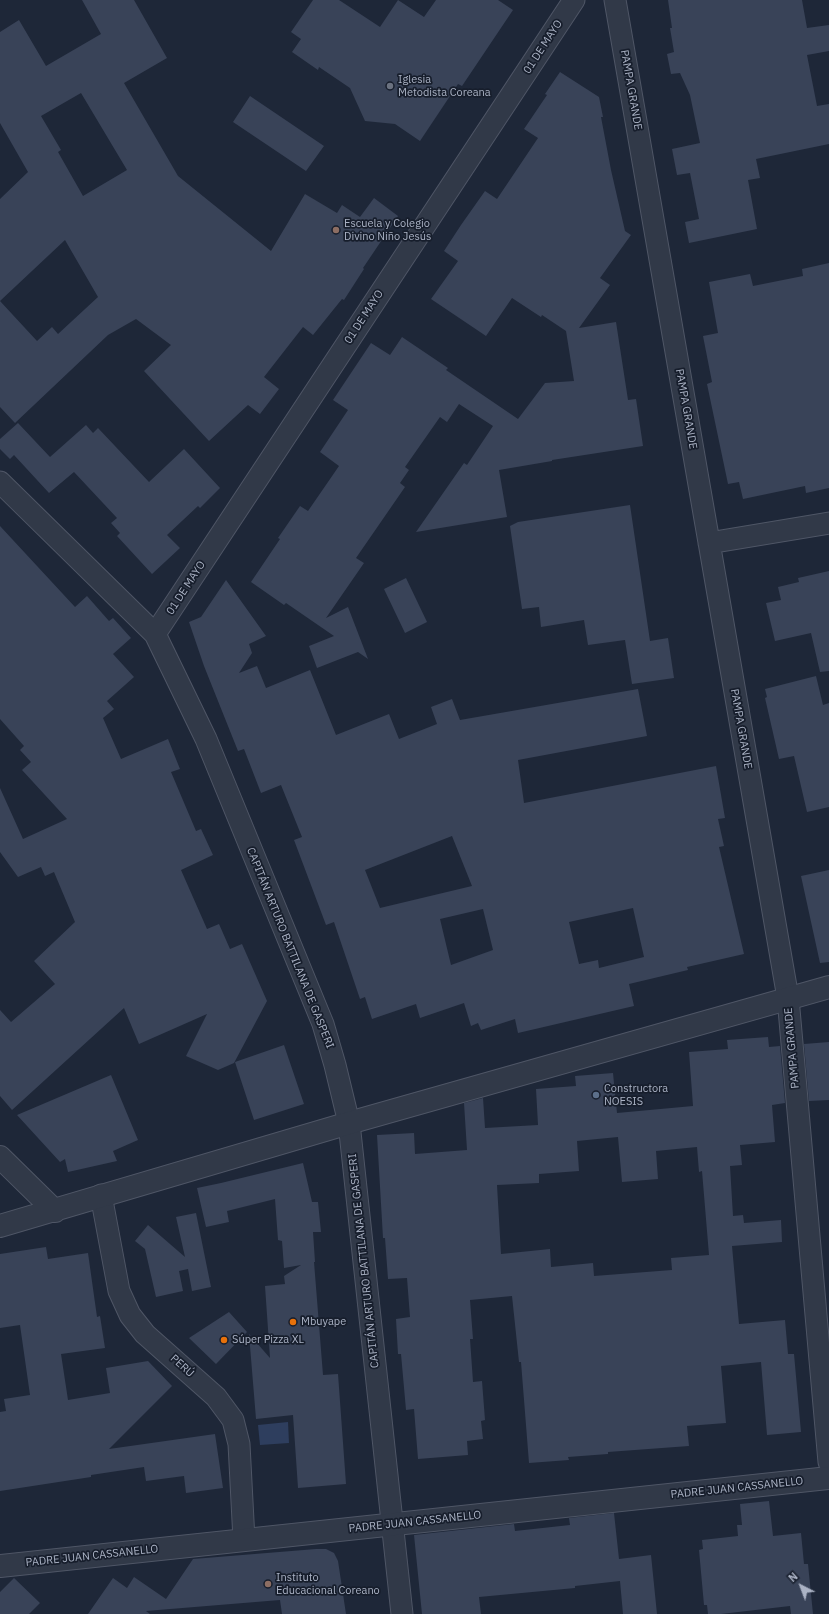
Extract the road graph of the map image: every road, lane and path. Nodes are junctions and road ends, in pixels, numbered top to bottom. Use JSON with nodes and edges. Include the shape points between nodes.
{"nodes":[{"id":1,"x":574,"y":0,"type":"edge"},
{"id":2,"x":615,"y":0,"type":"edge"},
{"id":3,"x":0,"y":482,"type":"edge"},
{"id":4,"x":829,"y":523,"type":"edge"},
{"id":5,"x":709,"y":543,"type":"junction"},
{"id":6,"x":155,"y":634,"type":"junction"},
{"id":7,"x":829,"y":987,"type":"edge"},
{"id":8,"x":788,"y":998,"type":"junction"},
{"id":9,"x":349,"y":1123,"type":"junction"},
{"id":10,"x":0,"y":1157,"type":"edge"},
{"id":11,"x":101,"y":1195,"type":"junction"},
{"id":12,"x":55,"y":1211,"type":"junction"},
{"id":13,"x":0,"y":1226,"type":"edge"},
{"id":14,"x":829,"y":1462,"type":"edge"},
{"id":15,"x":829,"y":1478,"type":"edge"},
{"id":16,"x":392,"y":1524,"type":"junction"},
{"id":17,"x":244,"y":1540,"type":"junction"},
{"id":18,"x":0,"y":1566,"type":"edge"},
{"id":19,"x":402,"y":1614,"type":"edge"}],
"edges":[{"from":1,"to":6,"type":"street","name":"01 DE MAYO"},
{"from":2,"to":5,"type":"street","name":"PAMPA GRANDE"},
{"from":3,"to":6,"type":"street","name":"CAPITÁN ARTURO BATTILANA DE GASPERI"},
{"from":4,"to":5,"type":"street"},
{"from":5,"to":8,"type":"street","name":"PAMPA GRANDE"},
{"from":6,"to":9,"type":"street","name":"CAPITÁN ARTURO BATTILANA DE GASPERI","via":[[206,739],[323,1024]]},
{"from":7,"to":8,"type":"street"},
{"from":8,"to":9,"type":"street"},
{"from":8,"to":14,"type":"street","name":"PAMPA GRANDE"},
{"from":9,"to":11,"type":"street"},
{"from":9,"to":16,"type":"street","name":"CAPITÁN ARTURO BATTILANA DE GASPERI"},
{"from":10,"to":12,"type":"street"},
{"from":11,"to":12,"type":"street"},
{"from":11,"to":17,"type":"street","name":"PERÚ","via":[[119,1291],[130,1315],[145,1334],[216,1397],[233,1420],[239,1444]]},
{"from":12,"to":13,"type":"street"},
{"from":15,"to":16,"type":"street","name":"PADRE JUAN CASSANELLO"},
{"from":16,"to":17,"type":"street","name":"PADRE JUAN CASSANELLO"},
{"from":16,"to":19,"type":"street","name":"CAPITÁN ARTURO BATTILANA DE GASPERI"},
{"from":17,"to":18,"type":"street","name":"PADRE JUAN CASSANELLO"}]}
